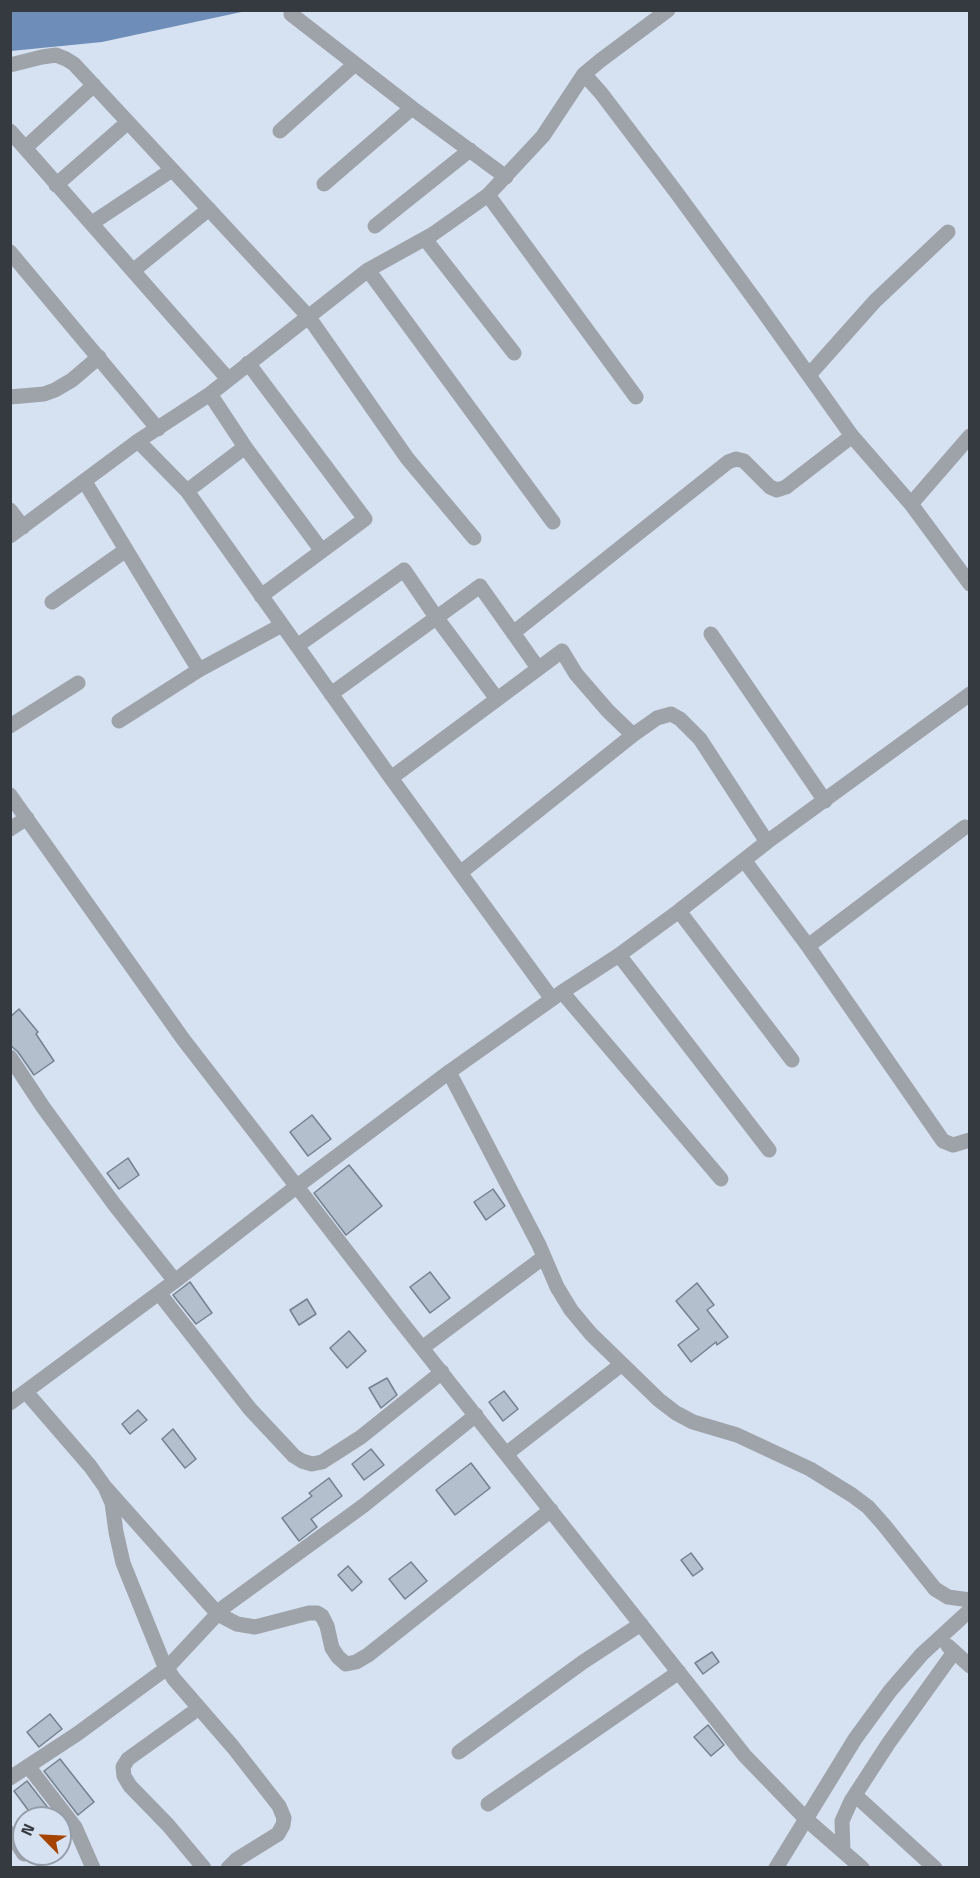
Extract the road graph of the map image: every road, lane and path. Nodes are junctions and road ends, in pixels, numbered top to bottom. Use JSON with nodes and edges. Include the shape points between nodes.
{"nodes":[{"id":1,"x":668,"y":10,"type":"edge"},
{"id":2,"x":291,"y":14,"type":"dead end"},
{"id":3,"x":355,"y":64,"type":"junction"},
{"id":4,"x":10,"y":65,"type":"edge"},
{"id":5,"x":584,"y":74,"type":"junction"},
{"id":6,"x":94,"y":85,"type":"junction"},
{"id":7,"x":412,"y":108,"type":"junction"},
{"id":8,"x":127,"y":123,"type":"junction"},
{"id":9,"x":10,"y":131,"type":"edge"},
{"id":10,"x":280,"y":131,"type":"dead end"},
{"id":11,"x":26,"y":148,"type":"junction"},
{"id":12,"x":470,"y":150,"type":"junction"},
{"id":13,"x":172,"y":170,"type":"junction"},
{"id":14,"x":506,"y":177,"type":"junction"},
{"id":15,"x":324,"y":184,"type":"dead end"},
{"id":16,"x":56,"y":185,"type":"junction"},
{"id":17,"x":488,"y":195,"type":"junction"},
{"id":18,"x":209,"y":209,"type":"junction"},
{"id":19,"x":92,"y":223,"type":"junction"},
{"id":20,"x":375,"y":226,"type":"dead end"},
{"id":21,"x":948,"y":232,"type":"dead end"},
{"id":22,"x":425,"y":239,"type":"junction"},
{"id":23,"x":10,"y":252,"type":"edge"},
{"id":24,"x":134,"y":270,"type":"junction"},
{"id":25,"x":368,"y":270,"type":"junction"},
{"id":26,"x":308,"y":316,"type":"junction"},
{"id":27,"x":514,"y":353,"type":"dead end"},
{"id":28,"x":99,"y":357,"type":"junction"},
{"id":29,"x":249,"y":363,"type":"junction"},
{"id":30,"x":809,"y":375,"type":"junction"},
{"id":31,"x":228,"y":379,"type":"junction"},
{"id":32,"x":210,"y":394,"type":"junction"},
{"id":33,"x":10,"y":397,"type":"edge"},
{"id":34,"x":636,"y":397,"type":"dead end"},
{"id":35,"x":158,"y":429,"type":"junction"},
{"id":36,"x":852,"y":436,"type":"junction"},
{"id":37,"x":969,"y":436,"type":"edge"},
{"id":38,"x":138,"y":441,"type":"junction"},
{"id":39,"x":245,"y":447,"type":"junction"},
{"id":40,"x":85,"y":482,"type":"junction"},
{"id":41,"x":187,"y":491,"type":"junction"},
{"id":42,"x":910,"y":504,"type":"junction"},
{"id":43,"x":10,"y":510,"type":"edge"},
{"id":44,"x":553,"y":522,"type":"dead end"},
{"id":45,"x":23,"y":527,"type":"junction"},
{"id":46,"x":10,"y":537,"type":"edge"},
{"id":47,"x":474,"y":538,"type":"dead end"},
{"id":48,"x":126,"y":550,"type":"junction"},
{"id":49,"x":321,"y":551,"type":"junction"},
{"id":50,"x":969,"y":584,"type":"edge"},
{"id":51,"x":261,"y":596,"type":"junction"},
{"id":52,"x":52,"y":602,"type":"dead end"},
{"id":53,"x":436,"y":617,"type":"junction"},
{"id":54,"x":282,"y":625,"type":"junction"},
{"id":55,"x":513,"y":633,"type":"junction"},
{"id":56,"x":711,"y":634,"type":"dead end"},
{"id":57,"x":297,"y":646,"type":"junction"},
{"id":58,"x":538,"y":668,"type":"junction"},
{"id":59,"x":198,"y":670,"type":"junction"},
{"id":60,"x":78,"y":683,"type":"dead end"},
{"id":61,"x":331,"y":694,"type":"junction"},
{"id":62,"x":969,"y":694,"type":"edge"},
{"id":63,"x":496,"y":699,"type":"junction"},
{"id":64,"x":119,"y":721,"type":"dead end"},
{"id":65,"x":10,"y":726,"type":"edge"},
{"id":66,"x":633,"y":735,"type":"junction"},
{"id":67,"x":391,"y":778,"type":"junction"},
{"id":68,"x":10,"y":795,"type":"edge"},
{"id":69,"x":825,"y":801,"type":"junction"},
{"id":70,"x":27,"y":818,"type":"junction"},
{"id":71,"x":965,"y":826,"type":"dead end"},
{"id":72,"x":10,"y":829,"type":"edge"},
{"id":73,"x":767,"y":842,"type":"junction"},
{"id":74,"x":744,"y":860,"type":"junction"},
{"id":75,"x":460,"y":873,"type":"junction"},
{"id":76,"x":679,"y":911,"type":"junction"},
{"id":77,"x":808,"y":946,"type":"junction"},
{"id":78,"x":619,"y":955,"type":"junction"},
{"id":79,"x":557,"y":996,"type":"junction"},
{"id":80,"x":10,"y":1057,"type":"edge"},
{"id":81,"x":792,"y":1060,"type":"dead end"},
{"id":82,"x":449,"y":1072,"type":"junction"},
{"id":83,"x":969,"y":1140,"type":"edge"},
{"id":84,"x":769,"y":1150,"type":"dead end"},
{"id":85,"x":721,"y":1179,"type":"dead end"},
{"id":86,"x":296,"y":1187,"type":"junction"},
{"id":87,"x":544,"y":1257,"type":"junction"},
{"id":88,"x":175,"y":1281,"type":"junction"},
{"id":89,"x":159,"y":1293,"type":"junction"},
{"id":90,"x":422,"y":1348,"type":"junction"},
{"id":91,"x":622,"y":1364,"type":"junction"},
{"id":92,"x":442,"y":1372,"type":"junction"},
{"id":93,"x":26,"y":1392,"type":"junction"},
{"id":94,"x":10,"y":1403,"type":"edge"},
{"id":95,"x":476,"y":1415,"type":"junction"},
{"id":96,"x":506,"y":1454,"type":"junction"},
{"id":97,"x":105,"y":1487,"type":"junction"},
{"id":98,"x":551,"y":1510,"type":"junction"},
{"id":99,"x":968,"y":1610,"type":"edge"},
{"id":100,"x":218,"y":1614,"type":"junction"},
{"id":101,"x":641,"y":1624,"type":"junction"},
{"id":102,"x":938,"y":1637,"type":"junction"},
{"id":103,"x":954,"y":1652,"type":"junction"},
{"id":104,"x":969,"y":1666,"type":"edge"},
{"id":105,"x":167,"y":1668,"type":"junction"},
{"id":106,"x":679,"y":1672,"type":"junction"},
{"id":107,"x":199,"y":1708,"type":"junction"},
{"id":108,"x":459,"y":1752,"type":"dead end"},
{"id":109,"x":28,"y":1766,"type":"junction"},
{"id":110,"x":10,"y":1778,"type":"edge"},
{"id":111,"x":855,"y":1795,"type":"junction"},
{"id":112,"x":488,"y":1804,"type":"dead end"},
{"id":113,"x":807,"y":1820,"type":"junction"},
{"id":114,"x":843,"y":1851,"type":"junction"},
{"id":115,"x":93,"y":1868,"type":"edge"},
{"id":116,"x":204,"y":1868,"type":"edge"},
{"id":117,"x":228,"y":1868,"type":"edge"},
{"id":118,"x":776,"y":1868,"type":"edge"},
{"id":119,"x":862,"y":1868,"type":"edge"},
{"id":120,"x":935,"y":1868,"type":"edge"}],
"edges":[{"from":1,"to":5,"type":"street"},
{"from":2,"to":3,"type":"street"},
{"from":3,"to":7,"type":"street"},
{"from":3,"to":10,"type":"street"},
{"from":4,"to":6,"type":"street","via":[[56,55],[74,64]]},
{"from":5,"to":14,"type":"street","via":[[543,136]]},
{"from":5,"to":30,"type":"street","via":[[676,192]]},
{"from":6,"to":8,"type":"street"},
{"from":6,"to":11,"type":"street"},
{"from":7,"to":12,"type":"street"},
{"from":7,"to":15,"type":"street"},
{"from":8,"to":13,"type":"street"},
{"from":8,"to":16,"type":"street"},
{"from":9,"to":11,"type":"street"},
{"from":11,"to":16,"type":"street"},
{"from":12,"to":14,"type":"street"},
{"from":12,"to":20,"type":"street"},
{"from":13,"to":18,"type":"street"},
{"from":13,"to":19,"type":"street"},
{"from":14,"to":17,"type":"street"},
{"from":16,"to":19,"type":"street"},
{"from":17,"to":22,"type":"street"},
{"from":17,"to":34,"type":"street"},
{"from":18,"to":24,"type":"street"},
{"from":18,"to":26,"type":"street"},
{"from":19,"to":24,"type":"street"},
{"from":21,"to":30,"type":"street","via":[[875,301]]},
{"from":22,"to":25,"type":"street"},
{"from":22,"to":27,"type":"street"},
{"from":23,"to":28,"type":"street"},
{"from":24,"to":31,"type":"street"},
{"from":25,"to":26,"type":"street"},
{"from":25,"to":44,"type":"street"},
{"from":26,"to":29,"type":"street"},
{"from":26,"to":47,"type":"street","via":[[407,458]]},
{"from":28,"to":33,"type":"street","via":[[55,390]]},
{"from":28,"to":35,"type":"street"},
{"from":29,"to":31,"type":"street"},
{"from":29,"to":49,"type":"street","via":[[365,519]]},
{"from":30,"to":36,"type":"street"},
{"from":31,"to":32,"type":"street"},
{"from":32,"to":35,"type":"street"},
{"from":32,"to":39,"type":"street"},
{"from":35,"to":38,"type":"street"},
{"from":36,"to":42,"type":"street"},
{"from":36,"to":55,"type":"street","via":[[777,490],[744,461],[728,462]]},
{"from":37,"to":42,"type":"street"},
{"from":38,"to":40,"type":"street"},
{"from":38,"to":41,"type":"street"},
{"from":39,"to":41,"type":"street"},
{"from":39,"to":49,"type":"street"},
{"from":40,"to":45,"type":"street"},
{"from":40,"to":48,"type":"street"},
{"from":41,"to":51,"type":"street"},
{"from":42,"to":50,"type":"street"},
{"from":43,"to":45,"type":"street"},
{"from":45,"to":46,"type":"street"},
{"from":48,"to":52,"type":"street"},
{"from":48,"to":59,"type":"street"},
{"from":49,"to":51,"type":"street"},
{"from":51,"to":54,"type":"street"},
{"from":53,"to":55,"type":"street","via":[[480,586]]},
{"from":53,"to":57,"type":"street","via":[[404,570]]},
{"from":53,"to":61,"type":"street"},
{"from":53,"to":63,"type":"street"},
{"from":54,"to":57,"type":"street"},
{"from":54,"to":59,"type":"street"},
{"from":55,"to":58,"type":"street"},
{"from":56,"to":69,"type":"street"},
{"from":57,"to":61,"type":"street"},
{"from":58,"to":63,"type":"street"},
{"from":58,"to":66,"type":"street","via":[[562,651],[576,674]]},
{"from":59,"to":64,"type":"street"},
{"from":60,"to":65,"type":"street"},
{"from":61,"to":67,"type":"street"},
{"from":62,"to":69,"type":"street"},
{"from":63,"to":67,"type":"street"},
{"from":66,"to":73,"type":"street","via":[[657,718],[671,714],[680,719],[700,739]]},
{"from":66,"to":75,"type":"street"},
{"from":67,"to":75,"type":"street"},
{"from":68,"to":70,"type":"street"},
{"from":69,"to":73,"type":"street"},
{"from":70,"to":72,"type":"street"},
{"from":70,"to":86,"type":"street","via":[[183,1039]]},
{"from":71,"to":77,"type":"street"},
{"from":73,"to":74,"type":"street"},
{"from":74,"to":76,"type":"street"},
{"from":74,"to":77,"type":"street"},
{"from":75,"to":79,"type":"street"},
{"from":76,"to":78,"type":"street"},
{"from":76,"to":81,"type":"street"},
{"from":77,"to":83,"type":"street","via":[[943,1141],[953,1145]]},
{"from":78,"to":79,"type":"street"},
{"from":78,"to":84,"type":"street"},
{"from":79,"to":82,"type":"street"},
{"from":79,"to":85,"type":"street"},
{"from":80,"to":88,"type":"street","via":[[114,1204]]},
{"from":82,"to":86,"type":"street"},
{"from":82,"to":87,"type":"street"},
{"from":86,"to":88,"type":"street"},
{"from":86,"to":90,"type":"street"},
{"from":87,"to":90,"type":"street"},
{"from":87,"to":91,"type":"street","via":[[571,1310]]},
{"from":88,"to":89,"type":"street"},
{"from":89,"to":92,"type":"street","via":[[250,1409],[294,1456],[312,1464],[322,1462],[361,1437]]},
{"from":89,"to":93,"type":"street"},
{"from":90,"to":92,"type":"street"},
{"from":91,"to":96,"type":"street"},
{"from":91,"to":99,"type":"street","via":[[676,1413],[737,1435],[810,1469],[852,1495],[884,1525],[935,1589]]},
{"from":92,"to":95,"type":"street"},
{"from":93,"to":94,"type":"street"},
{"from":93,"to":97,"type":"street"},
{"from":95,"to":96,"type":"street"},
{"from":95,"to":100,"type":"street","via":[[363,1506]]},
{"from":96,"to":98,"type":"street"},
{"from":97,"to":100,"type":"street"},
{"from":97,"to":105,"type":"street","via":[[112,1503],[123,1563]]},
{"from":98,"to":100,"type":"street","via":[[356,1662],[346,1664],[338,1657],[327,1626],[317,1613],[255,1627],[237,1624]]},
{"from":98,"to":101,"type":"street"},
{"from":99,"to":102,"type":"street"},
{"from":100,"to":105,"type":"street"},
{"from":101,"to":106,"type":"street"},
{"from":101,"to":108,"type":"street"},
{"from":102,"to":103,"type":"street"},
{"from":102,"to":113,"type":"street","via":[[862,1730]]},
{"from":103,"to":104,"type":"street"},
{"from":103,"to":111,"type":"street"},
{"from":105,"to":107,"type":"street"},
{"from":105,"to":109,"type":"street"},
{"from":106,"to":112,"type":"street"},
{"from":106,"to":113,"type":"street","via":[[745,1756]]},
{"from":107,"to":116,"type":"street","via":[[128,1759],[123,1767],[130,1786]]},
{"from":107,"to":117,"type":"street","via":[[279,1806],[284,1818],[278,1834]]},
{"from":109,"to":110,"type":"street"},
{"from":109,"to":115,"type":"street","via":[[75,1827]]},
{"from":111,"to":114,"type":"street","via":[[842,1821]]},
{"from":111,"to":120,"type":"street"},
{"from":113,"to":114,"type":"street"},
{"from":113,"to":118,"type":"street"},
{"from":114,"to":119,"type":"street"}]}
